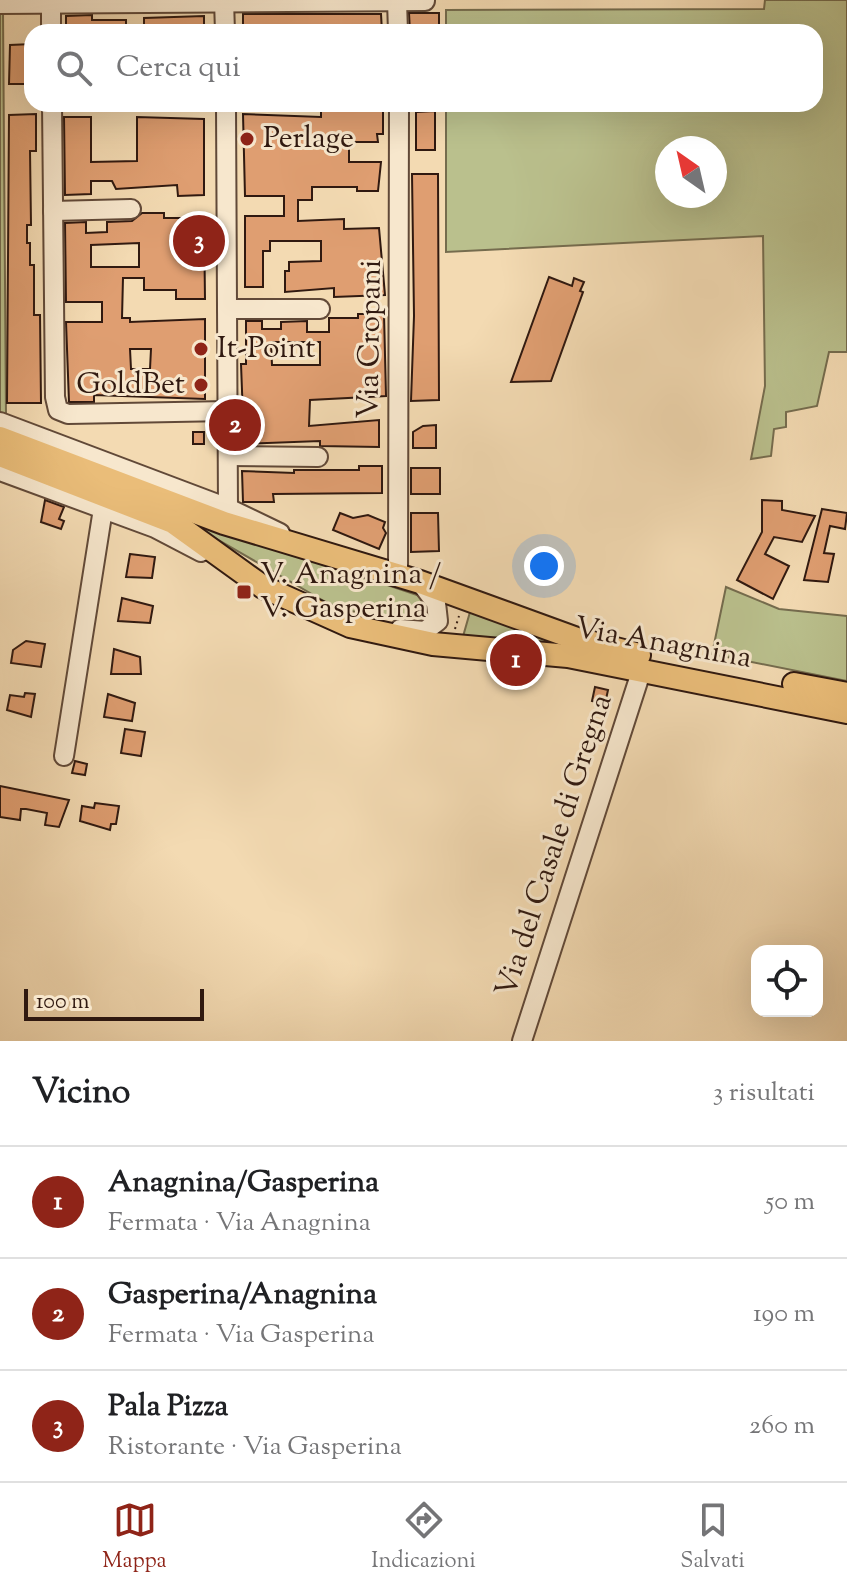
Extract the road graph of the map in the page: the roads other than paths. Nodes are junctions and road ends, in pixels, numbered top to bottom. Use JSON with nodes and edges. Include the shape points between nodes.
{"nodes":[{"id":1,"x":224,"y":1,"type":"edge"},
{"id":2,"x":397,"y":1,"type":"edge"},
{"id":3,"x":425,"y":1,"type":"edge"},
{"id":4,"x":51,"y":3,"type":"junction"},
{"id":5,"x":0,"y":4,"type":"edge"},
{"id":6,"x":51,"y":24,"type":"edge"},
{"id":7,"x":225,"y":24,"type":"edge"},
{"id":8,"x":398,"y":24,"type":"edge"},
{"id":9,"x":52,"y":112,"type":"edge"},
{"id":10,"x":226,"y":112,"type":"edge"},
{"id":11,"x":399,"y":112,"type":"edge"},
{"id":12,"x":131,"y":209,"type":"dead end"},
{"id":13,"x":53,"y":211,"type":"junction"},
{"id":14,"x":227,"y":309,"type":"junction"},
{"id":15,"x":320,"y":309,"type":"dead end"},
{"id":16,"x":228,"y":411,"type":"junction"},
{"id":17,"x":0,"y":422,"type":"edge"},
{"id":18,"x":0,"y":438,"type":"edge"},
{"id":19,"x":0,"y":455,"type":"edge"},
{"id":20,"x":228,"y":456,"type":"junction"},
{"id":21,"x":318,"y":457,"type":"dead end"},
{"id":22,"x":0,"y":471,"type":"edge"},
{"id":23,"x":228,"y":508,"type":"junction"},
{"id":24,"x":103,"y":509,"type":"junction"},
{"id":25,"x":304,"y":547,"type":"junction"},
{"id":26,"x":242,"y":573,"type":"junction"},
{"id":27,"x":398,"y":575,"type":"junction"},
{"id":28,"x":420,"y":582,"type":"junction"},
{"id":29,"x":341,"y":624,"type":"junction"},
{"id":30,"x":642,"y":669,"type":"junction"},
{"id":31,"x":847,"y":694,"type":"edge"},
{"id":32,"x":847,"y":712,"type":"edge"},
{"id":33,"x":64,"y":756,"type":"dead end"},
{"id":34,"x":522,"y":1041,"type":"edge"}],
"edges":[{"from":1,"to":2,"type":"street"},
{"from":1,"to":4,"type":"street"},
{"from":1,"to":7,"type":"street"},
{"from":2,"to":3,"type":"street"},
{"from":2,"to":8,"type":"street"},
{"from":4,"to":5,"type":"street"},
{"from":4,"to":6,"type":"street"},
{"from":9,"to":13,"type":"street"},
{"from":10,"to":14,"type":"street"},
{"from":11,"to":27,"type":"street","name":"Via Cropani"},
{"from":12,"to":13,"type":"street"},
{"from":13,"to":16,"type":"street","via":[[58,410]]},
{"from":14,"to":15,"type":"street"},
{"from":14,"to":16,"type":"street"},
{"from":16,"to":20,"type":"street"},
{"from":17,"to":23,"type":"street","name":"Via Anagnina"},
{"from":18,"to":25,"type":"main road","name":"Via Anagnina","via":[[224,523]]},
{"from":19,"to":26,"type":"main road","name":"Via Anagnina","via":[[173,522]]},
{"from":20,"to":21,"type":"street"},
{"from":20,"to":23,"type":"street"},
{"from":22,"to":24,"type":"street","name":"Via Anagnina"},
{"from":23,"to":25,"type":"street","name":"Via Anagnina"},
{"from":24,"to":26,"type":"street","name":"Via Anagnina","via":[[155,528]]},
{"from":24,"to":33,"type":"street"},
{"from":25,"to":27,"type":"main road","name":"Via Anagnina"},
{"from":26,"to":29,"type":"main road","name":"Via Anagnina"},
{"from":27,"to":28,"type":"main road","name":"Via Anagnina"},
{"from":28,"to":29,"type":"street","via":[[438,609],[433,627],[421,631]]},
{"from":28,"to":31,"type":"main road","name":"Via Anagnina","via":[[597,645]]},
{"from":29,"to":30,"type":"main road","name":"Via Anagnina","via":[[415,641]]},
{"from":30,"to":32,"type":"main road","name":"Via Anagnina"},
{"from":30,"to":34,"type":"street","name":"Via del Casale di Gregna"}]}
